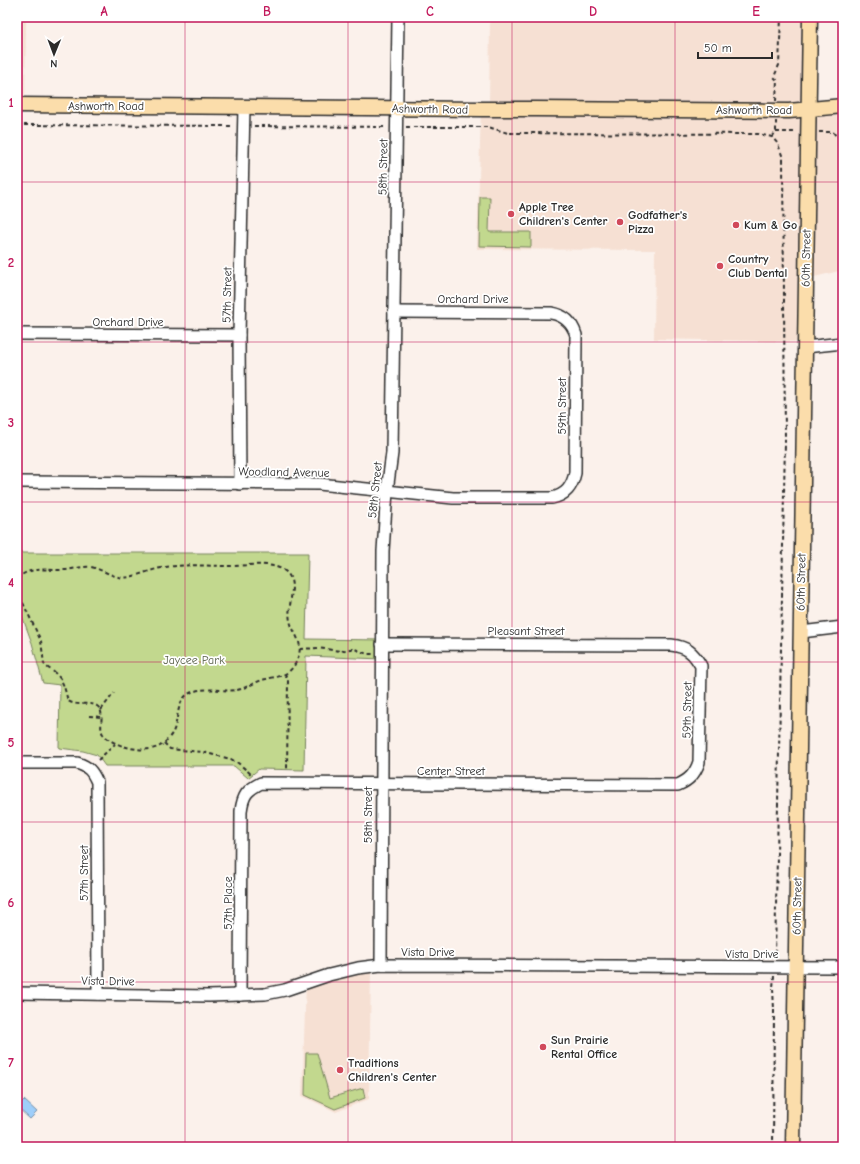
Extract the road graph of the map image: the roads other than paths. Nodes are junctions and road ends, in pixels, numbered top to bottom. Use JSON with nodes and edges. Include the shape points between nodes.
{"nodes":[{"id":1,"x":398,"y":17,"type":"edge"},
{"id":2,"x":810,"y":17,"type":"edge"},
{"id":3,"x":17,"y":105,"type":"edge"},
{"id":4,"x":843,"y":106,"type":"edge"},
{"id":5,"x":244,"y":107,"type":"junction"},
{"id":6,"x":397,"y":109,"type":"junction"},
{"id":7,"x":809,"y":110,"type":"junction"},
{"id":8,"x":394,"y":312,"type":"junction"},
{"id":9,"x":551,"y":313,"type":"joint"},
{"id":10,"x":17,"y":334,"type":"edge"},
{"id":11,"x":240,"y":335,"type":"junction"},
{"id":12,"x":843,"y":343,"type":"edge"},
{"id":13,"x":805,"y":347,"type":"junction"},
{"id":14,"x":17,"y":482,"type":"edge"},
{"id":15,"x":240,"y":484,"type":"junction"},
{"id":16,"x":387,"y":491,"type":"junction"},
{"id":17,"x":549,"y":498,"type":"joint"},
{"id":18,"x":843,"y":627,"type":"edge"},
{"id":19,"x":801,"y":632,"type":"junction"},
{"id":20,"x":671,"y":645,"type":"joint"},
{"id":21,"x":382,"y":650,"type":"junction"},
{"id":22,"x":17,"y":763,"type":"edge"},
{"id":23,"x":381,"y":784,"type":"junction"},
{"id":24,"x":678,"y":785,"type":"joint"},
{"id":25,"x":241,"y":810,"type":"joint"},
{"id":26,"x":381,"y":965,"type":"junction"},
{"id":27,"x":796,"y":967,"type":"junction"},
{"id":28,"x":843,"y":967,"type":"edge"},
{"id":29,"x":17,"y":993,"type":"edge"},
{"id":30,"x":98,"y":994,"type":"junction"},
{"id":31,"x":240,"y":995,"type":"junction"},
{"id":32,"x":793,"y":1147,"type":"edge"}],
"edges":[{"from":1,"to":6,"type":"street","name":"58th Street"},
{"from":2,"to":7,"type":"main road","name":"60th Street"},
{"from":3,"to":5,"type":"main road","name":"Ashworth Road"},
{"from":4,"to":7,"type":"main road","name":"Ashworth Road"},
{"from":5,"to":6,"type":"main road","name":"Ashworth Road"},
{"from":5,"to":11,"type":"street","name":"57th Street"},
{"from":6,"to":7,"type":"main road","name":"Ashworth Road"},
{"from":6,"to":8,"type":"street","name":"58th Street"},
{"from":7,"to":13,"type":"main road","name":"60th Street"},
{"from":8,"to":9,"type":"street","name":"Orchard Drive"},
{"from":8,"to":16,"type":"street","name":"58th Street","via":[[392,453]]},
{"from":9,"to":17,"type":"street","name":"59th Street","via":[[565,317],[571,323],[576,335],[576,346],[573,482],[565,493]]},
{"from":10,"to":11,"type":"street","name":"Orchard Drive"},
{"from":11,"to":15,"type":"street","name":"57th Street"},
{"from":12,"to":13,"type":"street"},
{"from":13,"to":19,"type":"main road","name":"60th Street"},
{"from":14,"to":15,"type":"street","name":"Woodland Avenue"},
{"from":15,"to":16,"type":"street","name":"Woodland Avenue","via":[[319,484]]},
{"from":16,"to":17,"type":"street","name":"Woodland Avenue","via":[[453,498]]},
{"from":16,"to":21,"type":"street","name":"58th Street","via":[[383,551]]},
{"from":18,"to":19,"type":"street"},
{"from":19,"to":27,"type":"main road","name":"60th Street"},
{"from":20,"to":21,"type":"street","name":"Pleasant Street"},
{"from":20,"to":24,"type":"street","name":"59th Street","via":[[681,646],[689,651],[701,666],[699,762],[691,777]]},
{"from":21,"to":23,"type":"street","name":"58th Street"},
{"from":22,"to":30,"type":"street","name":"57th Street","via":[[77,763],[86,766],[97,782]]},
{"from":23,"to":24,"type":"street","name":"Center Street"},
{"from":23,"to":25,"type":"street","name":"Center Street","via":[[261,783],[247,793]]},
{"from":23,"to":26,"type":"street","name":"58th Street"},
{"from":25,"to":31,"type":"street","name":"57th Place"},
{"from":26,"to":27,"type":"street","name":"Vista Drive"},
{"from":26,"to":31,"type":"street","name":"Vista Drive","via":[[329,975],[266,994]]},
{"from":27,"to":28,"type":"street","name":"Vista Drive"},
{"from":27,"to":32,"type":"main road","name":"60th Street"},
{"from":29,"to":30,"type":"street","name":"Vista Drive"},
{"from":30,"to":31,"type":"street","name":"Vista Drive"}]}
